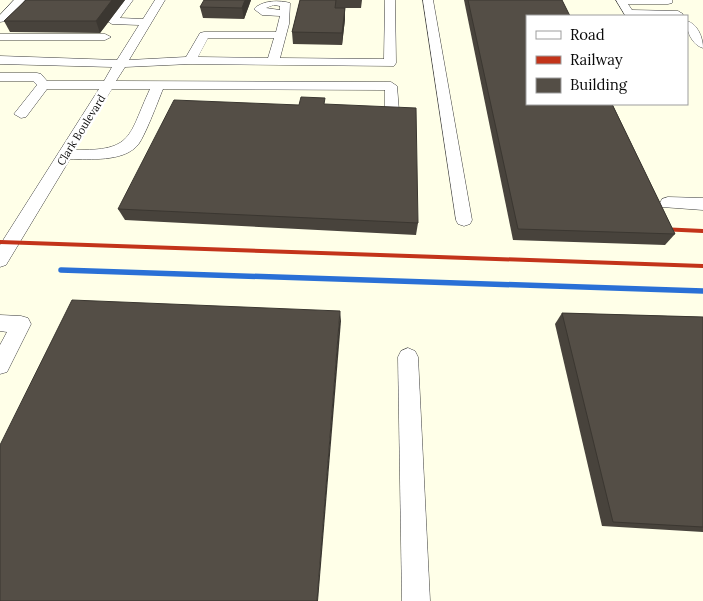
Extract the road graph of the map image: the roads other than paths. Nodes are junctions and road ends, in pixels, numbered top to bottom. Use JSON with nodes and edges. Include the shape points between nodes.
{"nodes":[{"id":1,"x":20,"y":0,"type":"edge"},
{"id":2,"x":128,"y":0,"type":"edge"},
{"id":3,"x":160,"y":0,"type":"edge"},
{"id":4,"x":390,"y":0,"type":"edge"},
{"id":5,"x":428,"y":0,"type":"edge"},
{"id":6,"x":667,"y":0,"type":"edge"},
{"id":7,"x":285,"y":13,"type":"dead end"},
{"id":8,"x":679,"y":15,"type":"edge"},
{"id":9,"x":2,"y":19,"type":"dead end"},
{"id":10,"x":146,"y":22,"type":"junction"},
{"id":11,"x":688,"y":25,"type":"edge"},
{"id":12,"x":280,"y":35,"type":"junction"},
{"id":13,"x":0,"y":37,"type":"edge"},
{"id":14,"x":105,"y":37,"type":"dead end"},
{"id":15,"x":688,"y":42,"type":"edge"},
{"id":16,"x":702,"y":44,"type":"edge"},
{"id":17,"x":0,"y":60,"type":"edge"},
{"id":18,"x":190,"y":60,"type":"junction"},
{"id":19,"x":273,"y":61,"type":"junction"},
{"id":20,"x":121,"y":64,"type":"junction"},
{"id":21,"x":0,"y":77,"type":"edge"},
{"id":22,"x":110,"y":84,"type":"junction"},
{"id":23,"x":159,"y":84,"type":"junction"},
{"id":24,"x":220,"y":84,"type":"junction"},
{"id":25,"x":43,"y":85,"type":"junction"},
{"id":26,"x":214,"y":101,"type":"edge"},
{"id":27,"x":392,"y":112,"type":"edge"},
{"id":28,"x":20,"y":114,"type":"dead end"},
{"id":29,"x":66,"y":154,"type":"junction"},
{"id":30,"x":668,"y":204,"type":"dead end"},
{"id":31,"x":703,"y":204,"type":"edge"},
{"id":32,"x":464,"y":220,"type":"dead end"},
{"id":33,"x":0,"y":260,"type":"edge"},
{"id":34,"x":0,"y":323,"type":"edge"},
{"id":35,"x":408,"y":357,"type":"dead end"},
{"id":36,"x":0,"y":365,"type":"edge"},
{"id":37,"x":416,"y":601,"type":"edge"}],
"edges":[{"from":1,"to":9,"type":"lane"},
{"from":2,"to":10,"type":"lane","via":[[112,21]]},
{"from":3,"to":10,"type":"street","name":"Clark Boulevard"},
{"from":4,"to":19,"type":"lane","via":[[390,62]]},
{"from":5,"to":32,"type":"lane"},
{"from":6,"to":8,"type":"street"},
{"from":6,"to":8,"type":"lane","via":[[620,1],[629,13]]},
{"from":7,"to":12,"type":"lane"},
{"from":10,"to":20,"type":"street","name":"Clark Boulevard"},
{"from":11,"to":16,"type":"street"},
{"from":12,"to":18,"type":"lane","via":[[204,35]]},
{"from":12,"to":19,"type":"lane"},
{"from":13,"to":14,"type":"street"},
{"from":15,"to":16,"type":"lane"},
{"from":17,"to":20,"type":"lane"},
{"from":18,"to":19,"type":"lane"},
{"from":18,"to":20,"type":"lane"},
{"from":20,"to":22,"type":"street","name":"Clark Boulevard"},
{"from":21,"to":25,"type":"lane","via":[[37,77]]},
{"from":22,"to":23,"type":"street"},
{"from":22,"to":25,"type":"street"},
{"from":22,"to":29,"type":"street","name":"Clark Boulevard"},
{"from":23,"to":24,"type":"street"},
{"from":23,"to":29,"type":"lane","via":[[132,143],[114,153]]},
{"from":24,"to":26,"type":"lane"},
{"from":24,"to":27,"type":"street","via":[[391,86]]},
{"from":25,"to":28,"type":"street"},
{"from":29,"to":33,"type":"street","name":"Clark Boulevard"},
{"from":30,"to":31,"type":"lane"},
{"from":34,"to":36,"type":"lane","via":[[21,324]]},
{"from":35,"to":37,"type":"street"}]}
